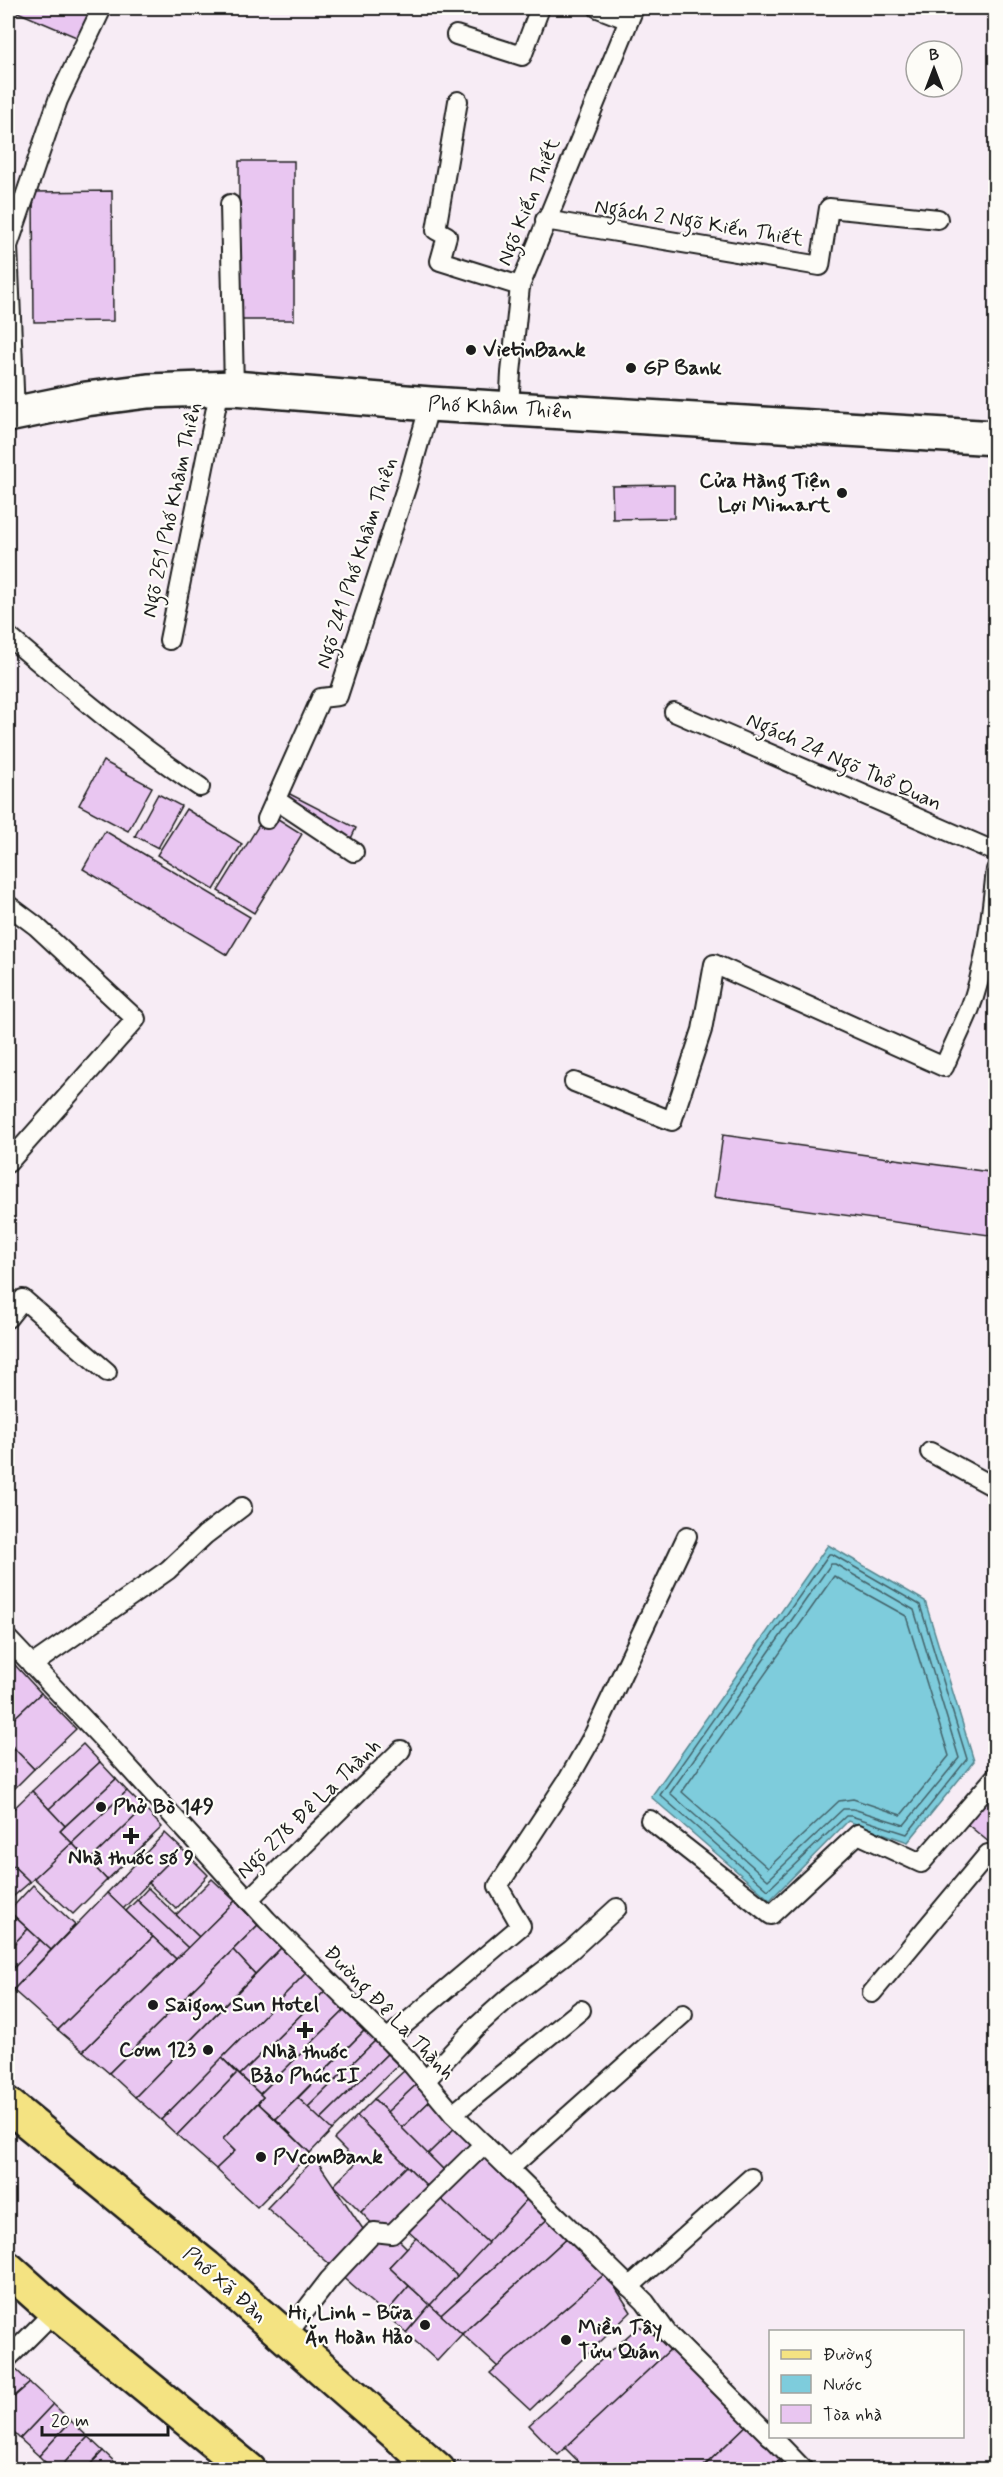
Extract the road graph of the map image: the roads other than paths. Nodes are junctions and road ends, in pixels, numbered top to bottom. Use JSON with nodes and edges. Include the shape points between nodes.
{"nodes":[{"id":1,"x":102,"y":8,"type":"edge"},
{"id":2,"x":540,"y":8,"type":"edge"},
{"id":3,"x":598,"y":8,"type":"edge"},
{"id":4,"x":631,"y":14,"type":"edge"},
{"id":5,"x":456,"y":35,"type":"dead end"},
{"id":6,"x":458,"y":101,"type":"dead end"},
{"id":7,"x":230,"y":204,"type":"dead end"},
{"id":8,"x":938,"y":219,"type":"dead end"},
{"id":9,"x":545,"y":220,"type":"junction"},
{"id":10,"x":520,"y":286,"type":"junction"},
{"id":11,"x":227,"y":388,"type":"junction"},
{"id":12,"x":430,"y":404,"type":"junction"},
{"id":13,"x":509,"y":409,"type":"junction"},
{"id":14,"x":11,"y":414,"type":"edge"},
{"id":15,"x":996,"y":438,"type":"edge"},
{"id":16,"x":8,"y":636,"type":"edge"},
{"id":17,"x":169,"y":640,"type":"dead end"},
{"id":18,"x":674,"y":712,"type":"dead end"},
{"id":19,"x":200,"y":787,"type":"dead end"},
{"id":20,"x":276,"y":800,"type":"junction"},
{"id":21,"x":267,"y":819,"type":"dead end"},
{"id":22,"x":354,"y":852,"type":"dead end"},
{"id":23,"x":996,"y":852,"type":"edge"},
{"id":24,"x":996,"y":870,"type":"edge"},
{"id":25,"x":8,"y":905,"type":"edge"},
{"id":26,"x":574,"y":1082,"type":"dead end"},
{"id":27,"x":8,"y":1163,"type":"edge"},
{"id":28,"x":8,"y":1318,"type":"edge"},
{"id":29,"x":107,"y":1372,"type":"dead end"},
{"id":30,"x":930,"y":1452,"type":"dead end"},
{"id":31,"x":996,"y":1488,"type":"edge"},
{"id":32,"x":242,"y":1507,"type":"dead end"},
{"id":33,"x":687,"y":1536,"type":"dead end"},
{"id":34,"x":8,"y":1639,"type":"edge"},
{"id":35,"x":32,"y":1665,"type":"junction"},
{"id":36,"x":401,"y":1750,"type":"dead end"},
{"id":37,"x":996,"y":1776,"type":"edge"},
{"id":38,"x":650,"y":1820,"type":"dead end"},
{"id":39,"x":996,"y":1860,"type":"edge"},
{"id":40,"x":248,"y":1900,"type":"junction"},
{"id":41,"x":617,"y":1908,"type":"dead end"},
{"id":42,"x":872,"y":1994,"type":"dead end"},
{"id":43,"x":581,"y":2010,"type":"dead end"},
{"id":44,"x":683,"y":2014,"type":"dead end"},
{"id":45,"x":387,"y":2039,"type":"junction"},
{"id":46,"x":425,"y":2081,"type":"junction"},
{"id":47,"x":8,"y":2105,"type":"edge"},
{"id":48,"x":453,"y":2114,"type":"junction"},
{"id":49,"x":484,"y":2144,"type":"junction"},
{"id":50,"x":509,"y":2169,"type":"junction"},
{"id":51,"x":751,"y":2178,"type":"dead end"},
{"id":52,"x":8,"y":2269,"type":"edge"},
{"id":53,"x":629,"y":2287,"type":"junction"},
{"id":54,"x":55,"y":2311,"type":"junction"},
{"id":55,"x":285,"y":2337,"type":"junction"},
{"id":56,"x":8,"y":2358,"type":"edge"},
{"id":57,"x":769,"y":2434,"type":"edge"},
{"id":58,"x":773,"y":2438,"type":"edge"},
{"id":59,"x":249,"y":2469,"type":"edge"},
{"id":60,"x":438,"y":2469,"type":"edge"},
{"id":61,"x":804,"y":2469,"type":"edge"}],
"edges":[{"from":1,"to":14,"type":"lane","via":[[58,100],[8,246]]},
{"from":2,"to":5,"type":"lane","via":[[522,56]]},
{"from":3,"to":4,"type":"lane","name":"Ngõ Kiến Thiết"},
{"from":4,"to":9,"type":"lane","name":"Ngõ Kiến Thiết"},
{"from":6,"to":10,"type":"lane","via":[[436,230],[447,236],[440,261]]},
{"from":7,"to":11,"type":"lane","name":"Ngõ 251 Phố Khâm Thiên"},
{"from":8,"to":9,"type":"lane","name":"Ngách 2 Ngõ Kiến Thiết","via":[[829,208],[820,266]]},
{"from":9,"to":10,"type":"lane","name":"Ngõ Kiến Thiết"},
{"from":10,"to":13,"type":"lane","name":"Ngõ Kiến Thiết"},
{"from":11,"to":12,"type":"main road","name":"Phố Khâm Thiên"},
{"from":11,"to":14,"type":"main road","name":"Phố Khâm Thiên","via":[[148,390]]},
{"from":11,"to":17,"type":"lane","name":"Ngõ 251 Phố Khâm Thiên"},
{"from":12,"to":13,"type":"main road","name":"Phố Khâm Thiên"},
{"from":12,"to":20,"type":"lane","name":"Ngõ 241 Phố Khâm Thiên","via":[[338,696],[321,698]]},
{"from":13,"to":15,"type":"main road","name":"Phố Khâm Thiên"},
{"from":16,"to":19,"type":"lane","via":[[90,707]]},
{"from":18,"to":23,"type":"lane","name":"Ngách 24 Ngõ Thổ Quan"},
{"from":20,"to":21,"type":"lane","name":"Ngõ 241 Phố Khâm Thiên"},
{"from":20,"to":22,"type":"lane"},
{"from":24,"to":26,"type":"lane","via":[[982,964],[969,1012],[944,1066],[714,964],[702,1030],[672,1121]]},
{"from":25,"to":27,"type":"lane","via":[[136,1019]]},
{"from":28,"to":29,"type":"lane","via":[[22,1299]]},
{"from":30,"to":31,"type":"lane"},
{"from":32,"to":35,"type":"lane","via":[[168,1570]]},
{"from":33,"to":45,"type":"lane","via":[[594,1734],[498,1886],[521,1926]]},
{"from":34,"to":35,"type":"lane","name":"Đường Đê La Thành"},
{"from":35,"to":40,"type":"lane","name":"Đường Đê La Thành"},
{"from":36,"to":40,"type":"lane","name":"Ngõ 278 Đê La Thành"},
{"from":37,"to":38,"type":"lane","via":[[921,1863],[858,1834],[771,1915]]},
{"from":39,"to":42,"type":"lane","via":[[988,1854]]},
{"from":40,"to":45,"type":"lane","name":"Đường Đê La Thành"},
{"from":41,"to":46,"type":"lane","via":[[499,2006]]},
{"from":43,"to":48,"type":"lane"},
{"from":44,"to":50,"type":"lane"},
{"from":45,"to":46,"type":"lane","name":"Đường Đê La Thành"},
{"from":46,"to":48,"type":"lane","name":"Đường Đê La Thành"},
{"from":47,"to":55,"type":"main road","name":"Phố Xã Đàn"},
{"from":48,"to":49,"type":"lane","name":"Đường Đê La Thành"},
{"from":49,"to":50,"type":"lane","name":"Đường Đê La Thành"},
{"from":49,"to":55,"type":"lane","via":[[393,2234],[374,2232],[328,2280]]},
{"from":50,"to":53,"type":"lane","name":"Đường Đê La Thành"},
{"from":51,"to":53,"type":"lane"},
{"from":52,"to":54,"type":"main road"},
{"from":53,"to":57,"type":"lane","name":"Đường Đê La Thành","via":[[668,2334]]},
{"from":54,"to":56,"type":"lane"},
{"from":54,"to":59,"type":"main road"},
{"from":55,"to":60,"type":"main road","name":"Phố Xã Đàn"},
{"from":58,"to":61,"type":"lane","name":"Đường Đê La Thành"}]}
